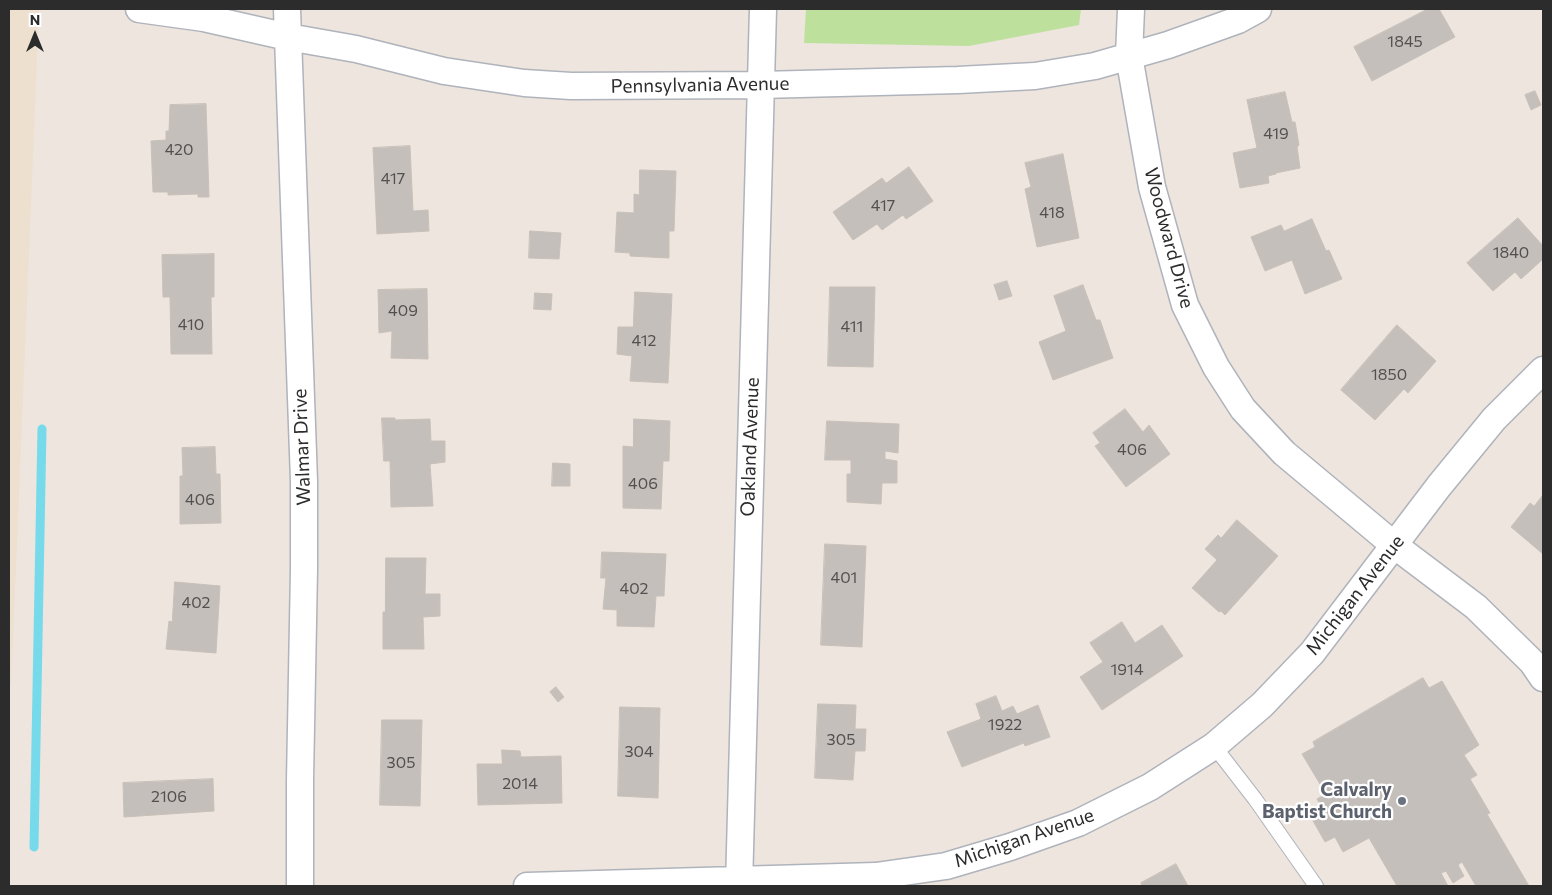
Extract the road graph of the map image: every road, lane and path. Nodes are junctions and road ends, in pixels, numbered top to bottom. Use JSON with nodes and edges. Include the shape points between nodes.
{"nodes":[{"id":1,"x":139,"y":9,"type":"edge"},
{"id":2,"x":287,"y":9,"type":"edge"},
{"id":3,"x":763,"y":9,"type":"edge"},
{"id":4,"x":1132,"y":9,"type":"edge"},
{"id":5,"x":1258,"y":9,"type":"edge"},
{"id":6,"x":288,"y":37,"type":"junction"},
{"id":7,"x":1129,"y":56,"type":"junction"},
{"id":8,"x":760,"y":85,"type":"junction"},
{"id":9,"x":1543,"y":370,"type":"edge"},
{"id":10,"x":1394,"y":545,"type":"junction"},
{"id":11,"x":1543,"y":678,"type":"edge"},
{"id":12,"x":1214,"y":746,"type":"junction"},
{"id":13,"x":739,"y":883,"type":"edge"},
{"id":14,"x":300,"y":886,"type":"edge"},
{"id":15,"x":527,"y":886,"type":"edge"},
{"id":16,"x":1316,"y":886,"type":"edge"}],
"edges":[{"from":1,"to":6,"type":"street","name":"Pennsylvania Avenue","via":[[204,18]]},
{"from":2,"to":6,"type":"street","name":"Walmar Drive"},
{"from":3,"to":8,"type":"street","name":"Oakland Avenue"},
{"from":4,"to":7,"type":"street","name":"Woodward Drive"},
{"from":5,"to":7,"type":"street","name":"Pennsylvania Avenue","via":[[1238,20]]},
{"from":6,"to":8,"type":"street","name":"Pennsylvania Avenue","via":[[356,49],[444,71],[524,83],[571,86]]},
{"from":6,"to":14,"type":"street","name":"Walmar Drive","via":[[304,481]]},
{"from":7,"to":8,"type":"street","name":"Pennsylvania Avenue","via":[[1095,66],[1035,76]]},
{"from":7,"to":10,"type":"street","name":"Woodward Drive","via":[[1152,188],[1185,305],[1216,367],[1243,409],[1284,453]]},
{"from":8,"to":13,"type":"street","name":"Oakland Avenue"},
{"from":9,"to":10,"type":"street","name":"Michigan Avenue","via":[[1494,419]]},
{"from":10,"to":11,"type":"street","name":"Woodward Drive","via":[[1476,607],[1532,662]]},
{"from":10,"to":12,"type":"street","name":"Michigan Avenue","via":[[1312,653],[1262,705]]},
{"from":12,"to":13,"type":"street","name":"Michigan Avenue","via":[[1150,787],[1078,823],[1010,848],[946,866],[876,876]]},
{"from":12,"to":16,"type":"lane"},
{"from":13,"to":15,"type":"street","name":"Michigan Avenue"}]}
